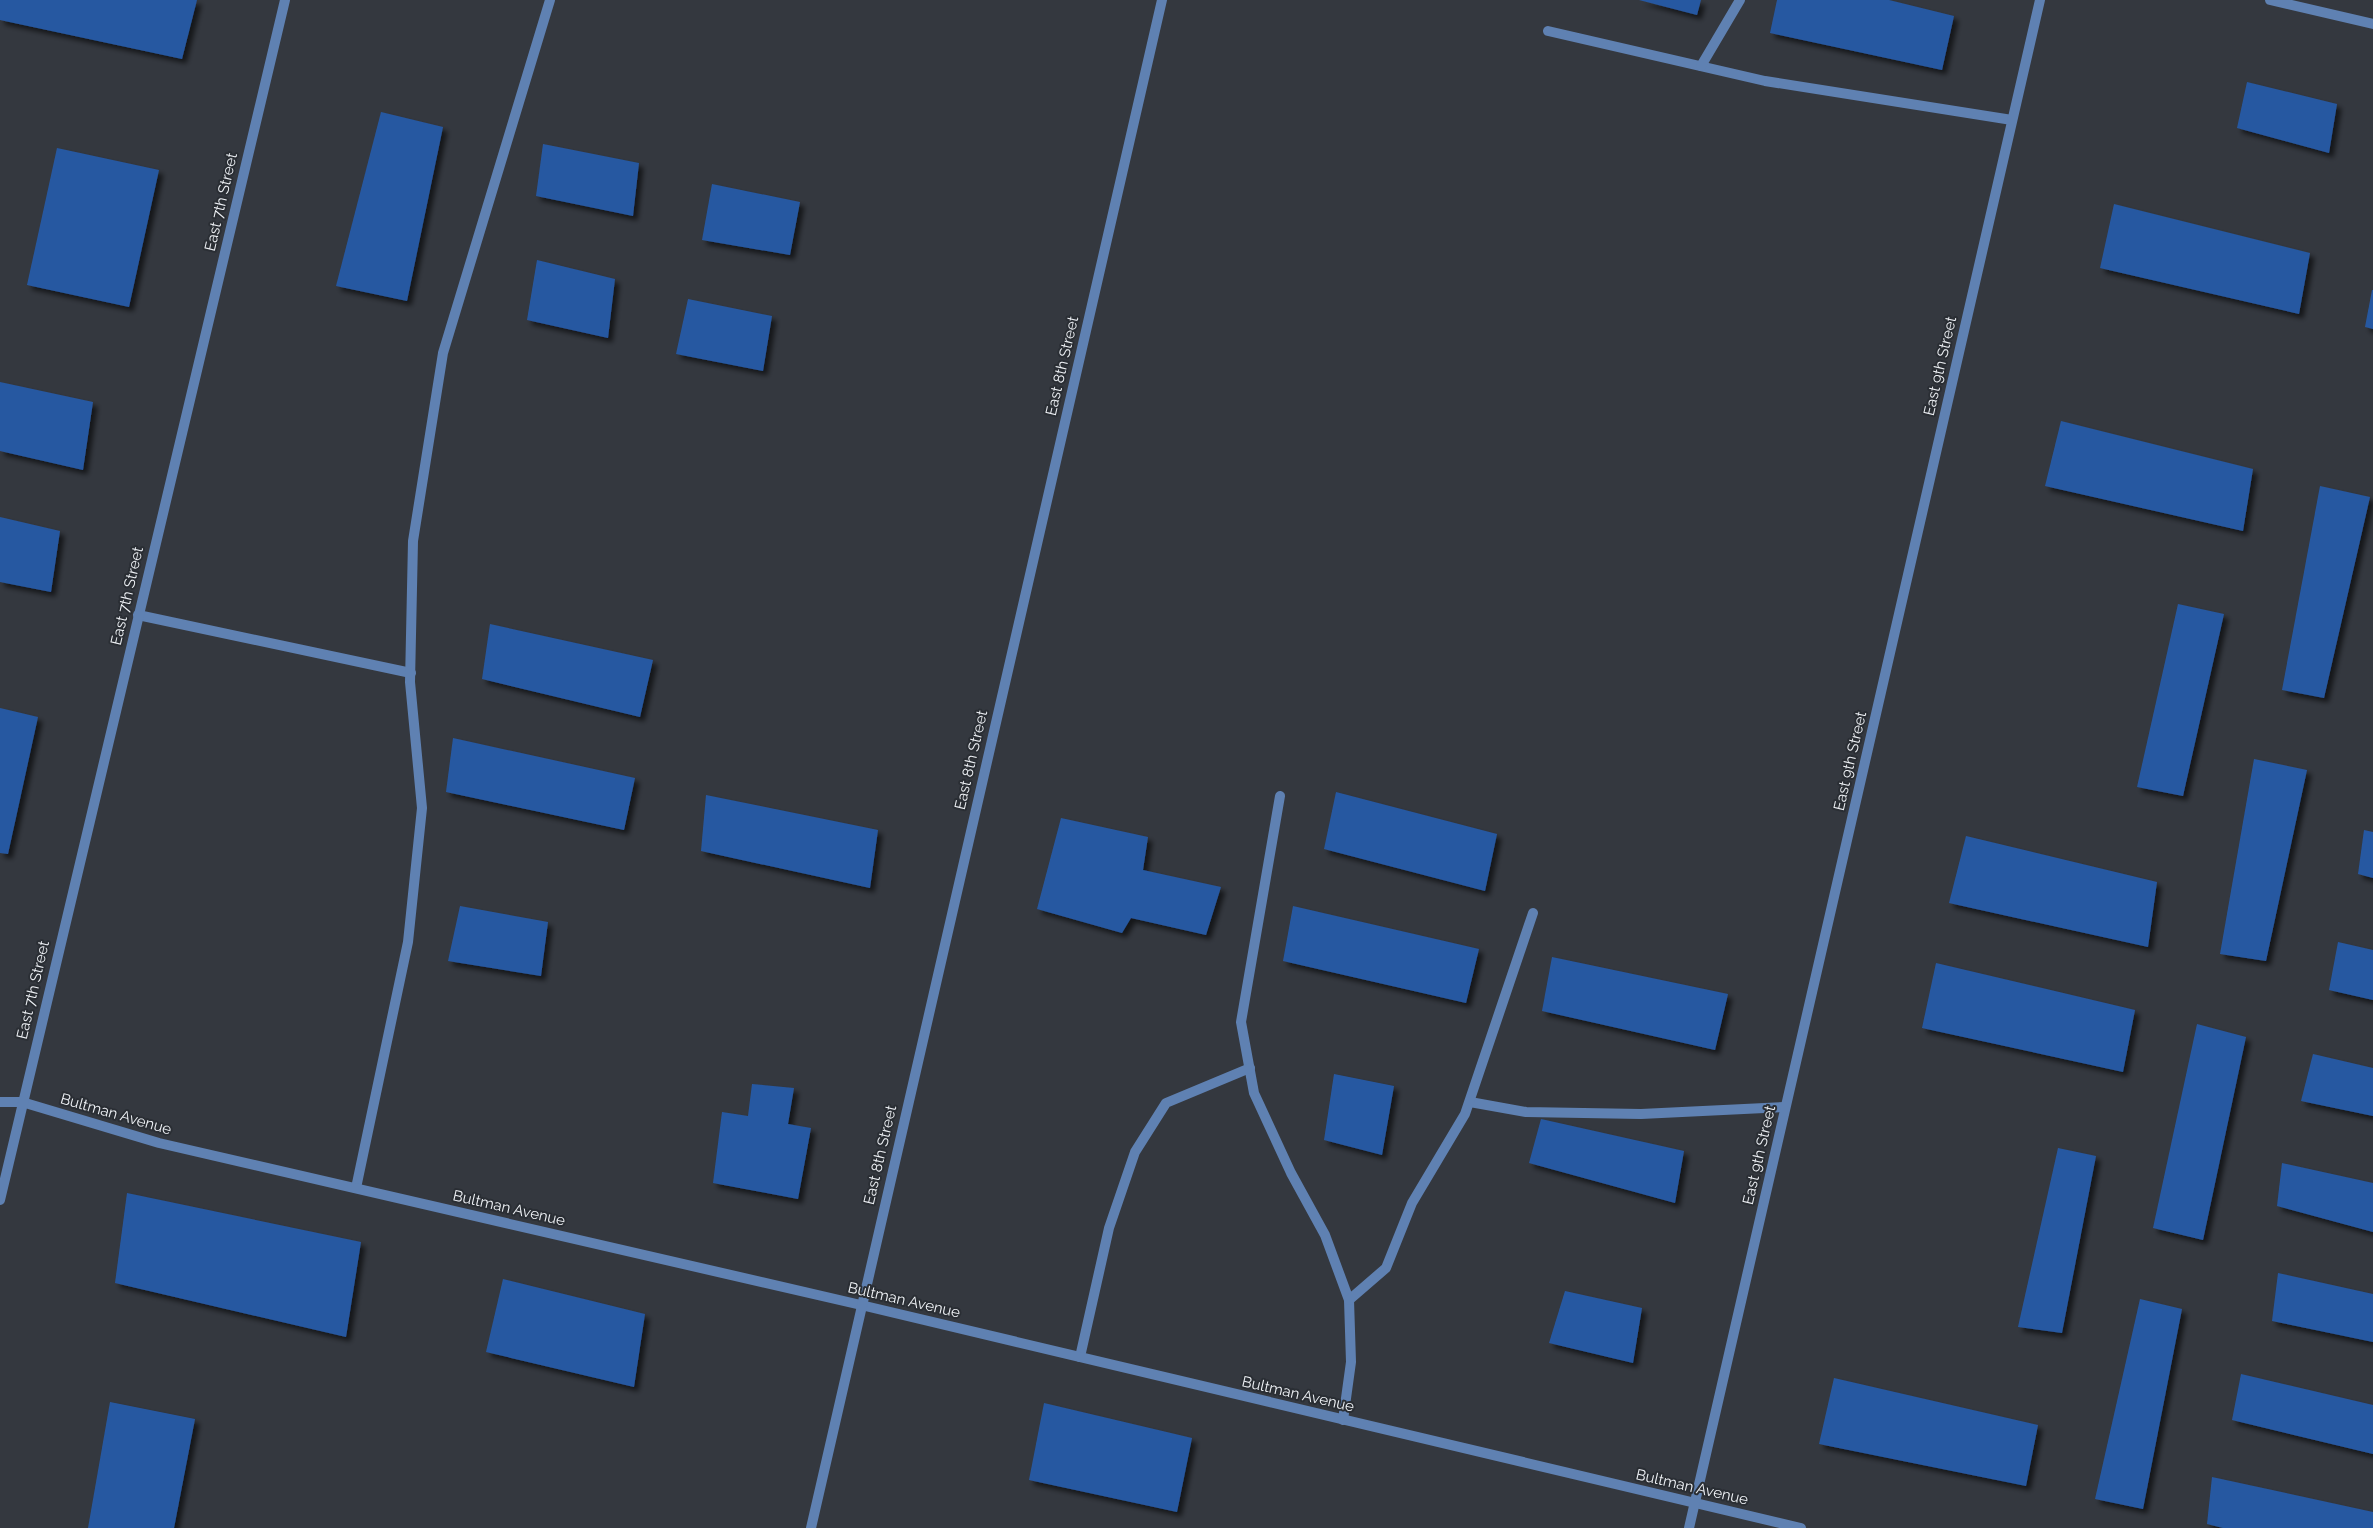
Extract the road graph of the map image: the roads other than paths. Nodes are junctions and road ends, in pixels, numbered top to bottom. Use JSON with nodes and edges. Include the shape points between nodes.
{"nodes":[{"id":1,"x":285,"y":0,"type":"edge"},
{"id":2,"x":550,"y":0,"type":"edge"},
{"id":3,"x":1162,"y":0,"type":"edge"},
{"id":4,"x":1740,"y":0,"type":"edge"},
{"id":5,"x":2040,"y":0,"type":"edge"},
{"id":6,"x":2270,"y":0,"type":"edge"},
{"id":7,"x":2373,"y":24,"type":"edge"},
{"id":8,"x":1548,"y":31,"type":"dead end"},
{"id":9,"x":1701,"y":66,"type":"junction"},
{"id":10,"x":2012,"y":120,"type":"junction"},
{"id":11,"x":138,"y":615,"type":"junction"},
{"id":12,"x":411,"y":673,"type":"junction"},
{"id":13,"x":1280,"y":796,"type":"dead end"},
{"id":14,"x":1533,"y":913,"type":"dead end"},
{"id":15,"x":1250,"y":1068,"type":"junction"},
{"id":16,"x":0,"y":1102,"type":"edge"},
{"id":17,"x":22,"y":1102,"type":"junction"},
{"id":18,"x":1470,"y":1102,"type":"junction"},
{"id":19,"x":1785,"y":1107,"type":"junction"},
{"id":20,"x":356,"y":1188,"type":"junction"},
{"id":21,"x":0,"y":1200,"type":"edge"},
{"id":22,"x":1349,"y":1300,"type":"junction"},
{"id":23,"x":861,"y":1305,"type":"junction"},
{"id":24,"x":1080,"y":1357,"type":"junction"},
{"id":25,"x":1343,"y":1420,"type":"junction"},
{"id":26,"x":1694,"y":1504,"type":"junction"},
{"id":27,"x":811,"y":1528,"type":"edge"},
{"id":28,"x":1689,"y":1528,"type":"edge"},
{"id":29,"x":1801,"y":1528,"type":"edge"}],
"edges":[{"from":1,"to":11,"type":"street","name":"East 7th Street"},
{"from":2,"to":12,"type":"street","via":[[443,353],[413,541]]},
{"from":3,"to":23,"type":"street","name":"East 8th Street"},
{"from":4,"to":9,"type":"street"},
{"from":5,"to":10,"type":"street","name":"East 9th Street"},
{"from":6,"to":7,"type":"street"},
{"from":8,"to":9,"type":"street"},
{"from":9,"to":10,"type":"street","via":[[1765,81]]},
{"from":10,"to":19,"type":"street","name":"East 9th Street"},
{"from":11,"to":12,"type":"street"},
{"from":11,"to":17,"type":"street","name":"East 7th Street"},
{"from":12,"to":20,"type":"street","via":[[422,808],[408,942]]},
{"from":13,"to":15,"type":"street","via":[[1242,1022]]},
{"from":14,"to":18,"type":"street"},
{"from":15,"to":22,"type":"street","via":[[1254,1093],[1290,1173],[1325,1235]]},
{"from":15,"to":24,"type":"street","via":[[1166,1103],[1135,1152],[1108,1228]]},
{"from":16,"to":17,"type":"street","name":"Bultman Avenue"},
{"from":17,"to":20,"type":"street","name":"Bultman Avenue","via":[[160,1143]]},
{"from":17,"to":21,"type":"street","name":"East 7th Street"},
{"from":18,"to":19,"type":"street","via":[[1526,1112],[1641,1114]]},
{"from":18,"to":22,"type":"street","via":[[1412,1203],[1386,1268]]},
{"from":19,"to":26,"type":"street","name":"East 9th Street"},
{"from":20,"to":23,"type":"street","name":"Bultman Avenue"},
{"from":22,"to":25,"type":"street","via":[[1351,1362]]},
{"from":23,"to":24,"type":"street","name":"Bultman Avenue"},
{"from":23,"to":27,"type":"street","name":"East 8th Street"},
{"from":24,"to":25,"type":"street","name":"Bultman Avenue"},
{"from":25,"to":26,"type":"street","name":"Bultman Avenue"},
{"from":26,"to":28,"type":"street","name":"East 9th Street"},
{"from":26,"to":29,"type":"street","name":"Bultman Avenue"}]}
